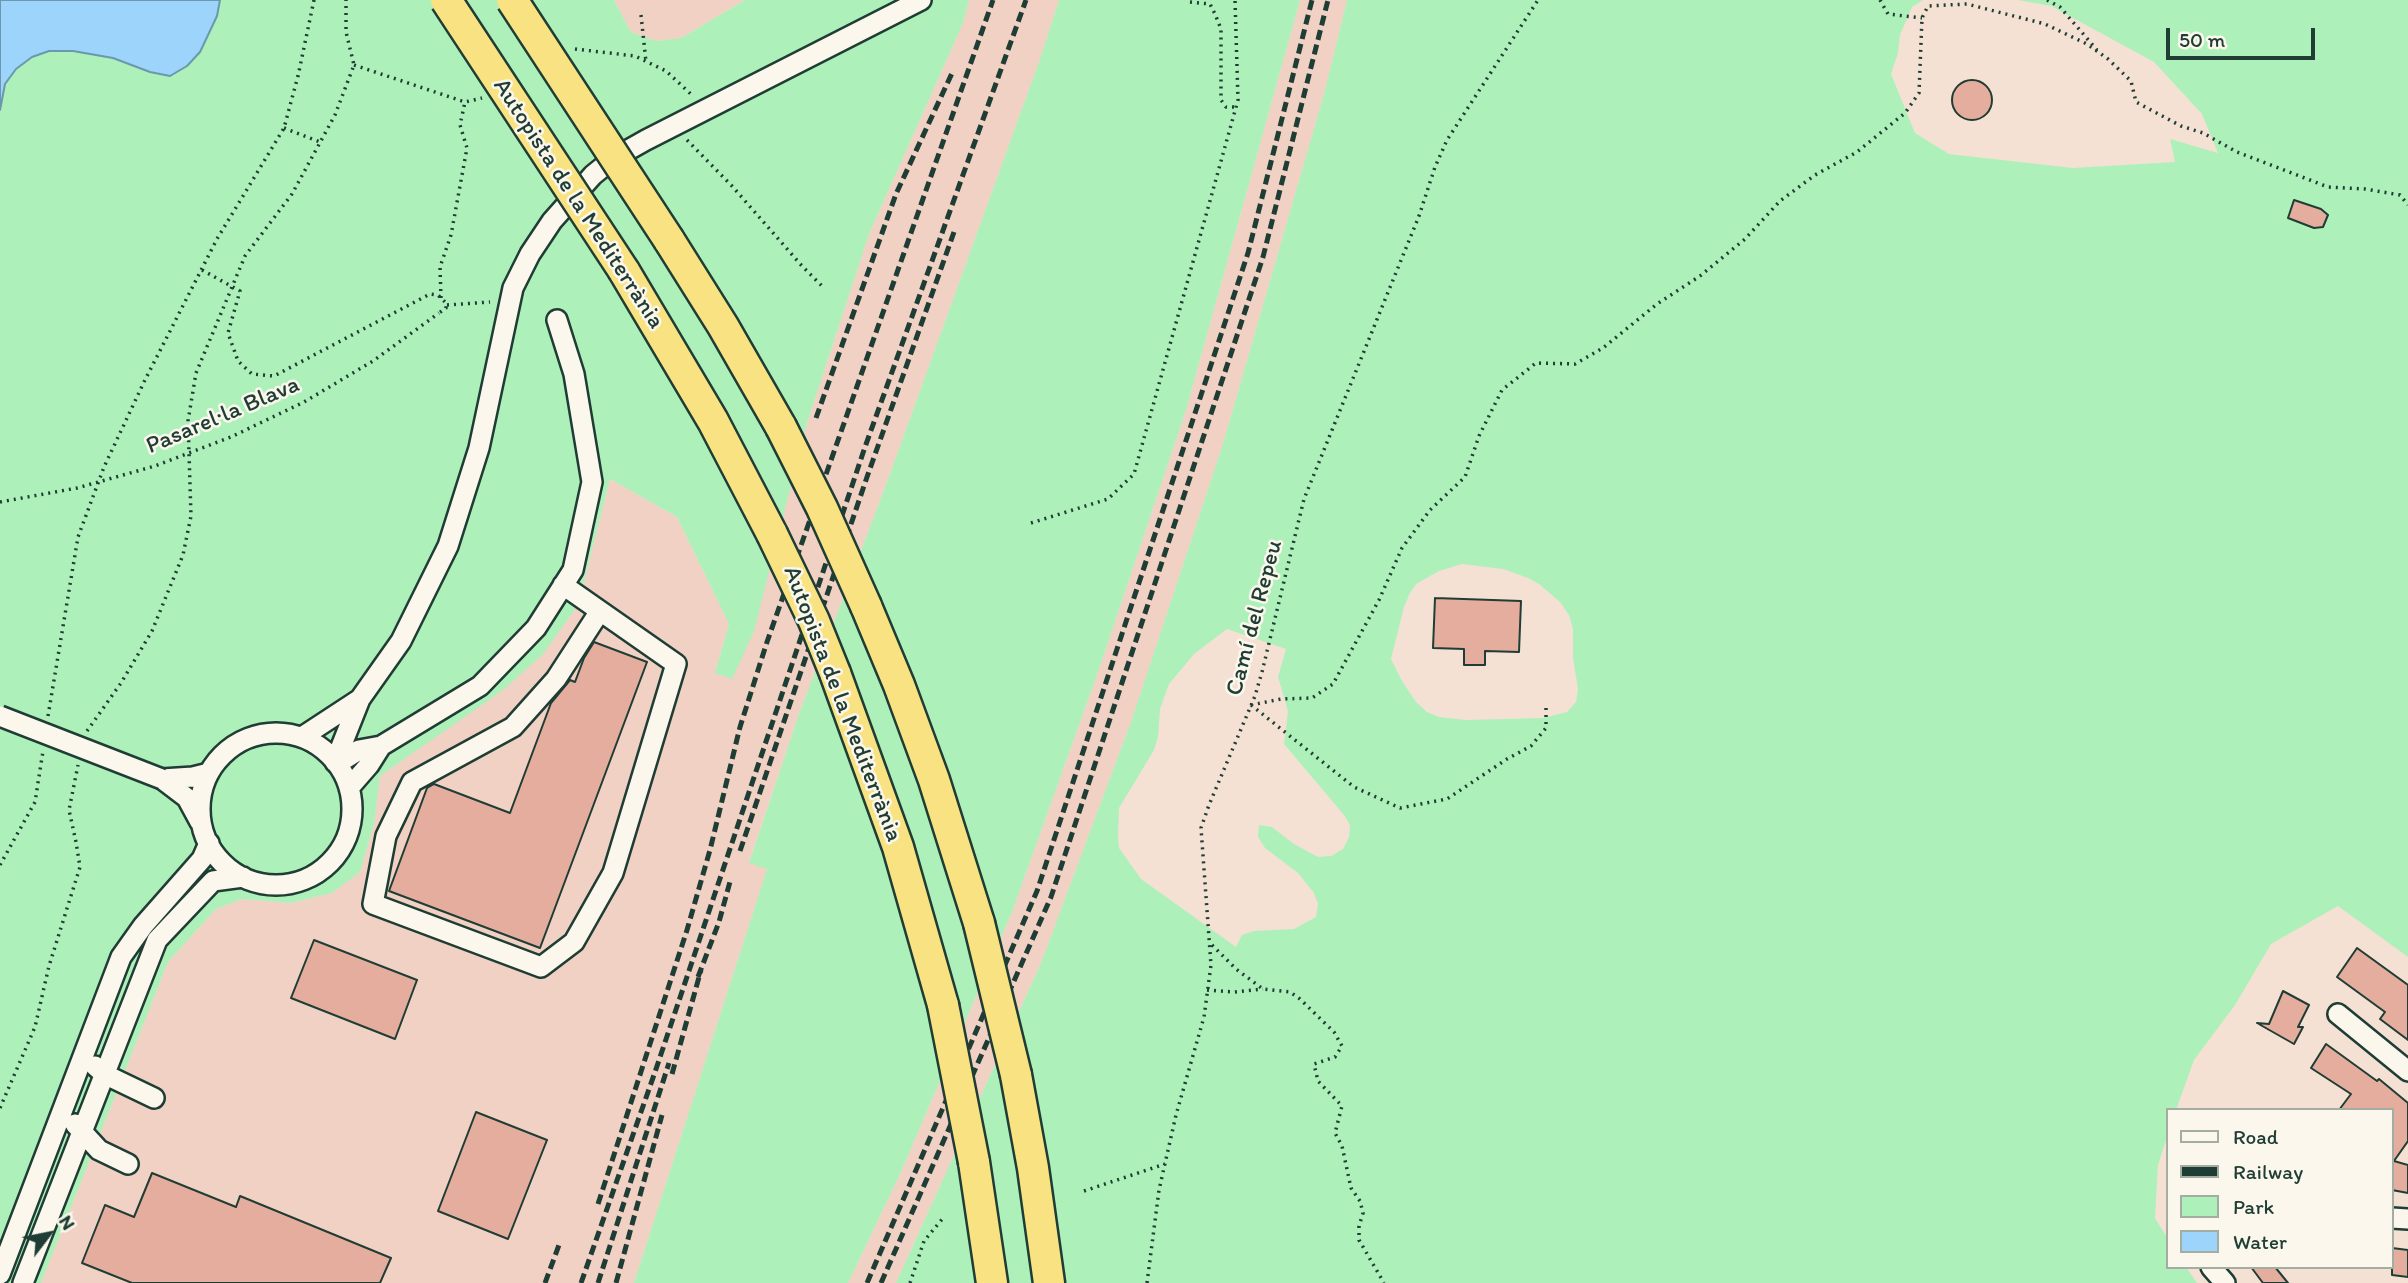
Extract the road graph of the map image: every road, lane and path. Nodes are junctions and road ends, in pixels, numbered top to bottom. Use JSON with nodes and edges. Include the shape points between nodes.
{"nodes":[{"id":1,"x":314,"y":0,"type":"edge"},
{"id":2,"x":343,"y":0,"type":"edge"},
{"id":3,"x":446,"y":0,"type":"edge"},
{"id":4,"x":512,"y":0,"type":"edge"},
{"id":5,"x":921,"y":0,"type":"edge"},
{"id":6,"x":1235,"y":0,"type":"edge"},
{"id":7,"x":1538,"y":0,"type":"edge"},
{"id":8,"x":1880,"y":0,"type":"edge"},
{"id":9,"x":2047,"y":0,"type":"edge"},
{"id":10,"x":1190,"y":2,"type":"dead end"},
{"id":11,"x":641,"y":15,"type":"dead end"},
{"id":12,"x":1922,"y":18,"type":"junction"},
{"id":13,"x":2102,"y":55,"type":"junction"},
{"id":14,"x":646,"y":62,"type":"dead end"},
{"id":15,"x":354,"y":65,"type":"junction"},
{"id":16,"x":1236,"y":107,"type":"junction"},
{"id":17,"x":673,"y":126,"type":"junction"},
{"id":18,"x":284,"y":128,"type":"junction"},
{"id":19,"x":320,"y":142,"type":"junction"},
{"id":20,"x":2408,"y":205,"type":"edge"},
{"id":21,"x":202,"y":270,"type":"junction"},
{"id":22,"x":232,"y":285,"type":"junction"},
{"id":23,"x":823,"y":287,"type":"dead end"},
{"id":24,"x":441,"y":298,"type":"junction"},
{"id":25,"x":511,"y":300,"type":"junction"},
{"id":26,"x":447,"y":305,"type":"junction"},
{"id":27,"x":557,"y":320,"type":"dead end"},
{"id":28,"x":0,"y":502,"type":"edge"},
{"id":29,"x":1031,"y":523,"type":"dead end"},
{"id":30,"x":563,"y":585,"type":"junction"},
{"id":31,"x":600,"y":611,"type":"junction"},
{"id":32,"x":360,"y":699,"type":"junction"},
{"id":33,"x":1546,"y":703,"type":"dead end"},
{"id":34,"x":1251,"y":705,"type":"junction"},
{"id":35,"x":0,"y":716,"type":"edge"},
{"id":36,"x":47,"y":721,"type":"dead end"},
{"id":37,"x":302,"y":737,"type":"junction"},
{"id":38,"x":84,"y":740,"type":"dead end"},
{"id":39,"x":381,"y":746,"type":"junction"},
{"id":40,"x":43,"y":748,"type":"dead end"},
{"id":41,"x":81,"y":753,"type":"dead end"},
{"id":42,"x":336,"y":763,"type":"junction"},
{"id":43,"x":209,"y":773,"type":"junction"},
{"id":44,"x":162,"y":779,"type":"junction"},
{"id":45,"x":349,"y":788,"type":"junction"},
{"id":46,"x":205,"y":834,"type":"junction"},
{"id":47,"x":0,"y":865,"type":"edge"},
{"id":48,"x":243,"y":877,"type":"junction"},
{"id":49,"x":1211,"y":944,"type":"junction"},
{"id":50,"x":1263,"y":989,"type":"junction"},
{"id":51,"x":1207,"y":990,"type":"junction"},
{"id":52,"x":2338,"y":1014,"type":"dead end"},
{"id":53,"x":93,"y":1028,"type":"junction"},
{"id":54,"x":2408,"y":1071,"type":"edge"},
{"id":55,"x":104,"y":1074,"type":"junction"},
{"id":56,"x":154,"y":1098,"type":"dead end"},
{"id":57,"x":64,"y":1105,"type":"junction"},
{"id":58,"x":0,"y":1108,"type":"edge"},
{"id":59,"x":82,"y":1131,"type":"junction"},
{"id":60,"x":128,"y":1164,"type":"dead end"},
{"id":61,"x":1165,"y":1164,"type":"junction"},
{"id":62,"x":1084,"y":1191,"type":"dead end"},
{"id":63,"x":944,"y":1217,"type":"dead end"},
{"id":64,"x":12,"y":1242,"type":"junction"},
{"id":65,"x":2213,"y":1269,"type":"edge"},
{"id":66,"x":0,"y":1274,"type":"edge"},
{"id":67,"x":21,"y":1283,"type":"edge"},
{"id":68,"x":910,"y":1283,"type":"edge"},
{"id":69,"x":992,"y":1283,"type":"edge"},
{"id":70,"x":1049,"y":1283,"type":"edge"},
{"id":71,"x":1147,"y":1283,"type":"edge"},
{"id":72,"x":1384,"y":1283,"type":"edge"},
{"id":73,"x":2225,"y":1283,"type":"edge"}],
"edges":[{"from":1,"to":18,"type":"path"},
{"from":2,"to":15,"type":"path"},
{"from":3,"to":69,"type":"highway","name":"Autopista de la Mediterrània","bridge":true,"via":[[624,271],[713,421],[814,621],[898,847],[943,1005]]},
{"from":4,"to":70,"type":"highway","bridge":true,"via":[[723,326],[781,427],[866,606],[934,780],[979,923],[1016,1075]]},
{"from":5,"to":17,"type":"street"},
{"from":6,"to":16,"type":"path"},
{"from":7,"to":34,"type":"path","name":"Camí del Repeu","via":[[1435,167],[1304,499]]},
{"from":8,"to":12,"type":"path","via":[[1888,14]]},
{"from":9,"to":13,"type":"path","via":[[2060,7]]},
{"from":10,"to":16,"type":"path","via":[[1210,4],[1215,14],[1221,29],[1221,100],[1226,107]]},
{"from":11,"to":14,"type":"path"},
{"from":12,"to":13,"type":"path","via":[[1928,6],[1967,4],[2045,24]]},
{"from":12,"to":34,"type":"path","via":[[1919,93],[1905,113],[1857,152],[1780,201],[1745,239],[1603,348],[1576,364],[1536,363],[1502,390],[1465,477],[1430,510],[1402,548],[1333,684],[1312,698]]},
{"from":13,"to":20,"type":"path","via":[[2131,81],[2136,102],[2181,126],[2328,187],[2400,195]]},
{"from":15,"to":19,"type":"path"},
{"from":15,"to":24,"type":"path","via":[[465,102],[460,125],[467,148],[440,267]]},
{"from":16,"to":29,"type":"path","via":[[1134,474],[1108,499]]},
{"from":17,"to":23,"type":"path"},
{"from":17,"to":25,"type":"street","via":[[614,158],[574,195],[530,254]]},
{"from":18,"to":19,"type":"path"},
{"from":18,"to":21,"type":"path"},
{"from":19,"to":22,"type":"path","via":[[292,194],[245,256]]},
{"from":21,"to":22,"type":"path"},
{"from":21,"to":36,"type":"path","via":[[104,467],[78,537]]},
{"from":22,"to":24,"type":"path","via":[[240,291],[228,333],[238,361],[252,374],[274,376],[430,294]]},
{"from":22,"to":38,"type":"path","via":[[196,373],[188,421],[191,516],[183,555],[152,631]]},
{"from":24,"to":26,"type":"path"},
{"from":25,"to":26,"type":"path"},
{"from":25,"to":32,"type":"street","via":[[480,448],[448,546],[401,641]]},
{"from":26,"to":28,"type":"path","name":"Pasarel·la Blava","bridge":true,"via":[[373,361],[304,402],[231,437],[142,470]]},
{"from":27,"to":30,"type":"street","via":[[574,373],[592,482],[573,570]]},
{"from":30,"to":31,"type":"street"},
{"from":30,"to":39,"type":"street","via":[[536,628],[480,686]]},
{"from":31,"to":31,"type":"street","via":[[676,664],[613,873],[574,942],[541,967],[373,904],[386,836],[412,782],[513,727],[556,679]]},
{"from":32,"to":37,"type":"street"},
{"from":32,"to":42,"type":"street"},
{"from":33,"to":34,"type":"path","via":[[1546,728],[1531,746],[1447,799],[1400,808],[1354,787]]},
{"from":34,"to":49,"type":"path","name":"Camí del Repeu","via":[[1201,828]]},
{"from":35,"to":44,"type":"street","bridge":true},
{"from":37,"to":42,"type":"street"},
{"from":37,"to":43,"type":"street","via":[[271,733],[242,741]]},
{"from":39,"to":42,"type":"street","via":[[359,750]]},
{"from":39,"to":45,"type":"street"},
{"from":40,"to":47,"type":"path","via":[[36,802]]},
{"from":41,"to":58,"type":"path","via":[[69,810],[79,867],[35,1027]]},
{"from":42,"to":45,"type":"street"},
{"from":43,"to":44,"type":"street"},
{"from":43,"to":46,"type":"street","via":[[201,799]]},
{"from":44,"to":46,"type":"street","via":[[187,798]]},
{"from":45,"to":48,"type":"street","via":[[348,831],[325,867],[285,884]]},
{"from":46,"to":48,"type":"street","via":[[229,868]]},
{"from":46,"to":53,"type":"street","via":[[201,859],[121,957]]},
{"from":48,"to":55,"type":"street","via":[[213,881],[157,940]]},
{"from":49,"to":50,"type":"path"},
{"from":49,"to":51,"type":"path","name":"Camí del Repeu"},
{"from":50,"to":51,"type":"path"},
{"from":50,"to":72,"type":"path","via":[[1290,992],[1319,1016],[1342,1046],[1335,1056],[1314,1064],[1318,1081],[1342,1106],[1335,1133],[1363,1213],[1359,1240]]},
{"from":51,"to":61,"type":"path","name":"Camí del Repeu"},
{"from":52,"to":54,"type":"street"},
{"from":53,"to":55,"type":"street","via":[[103,1040],[95,1067]]},
{"from":53,"to":57,"type":"street"},
{"from":55,"to":56,"type":"street"},
{"from":55,"to":59,"type":"street"},
{"from":57,"to":59,"type":"street"},
{"from":57,"to":64,"type":"street"},
{"from":59,"to":60,"type":"street","via":[[99,1150]]},
{"from":59,"to":67,"type":"street"},
{"from":61,"to":62,"type":"path"},
{"from":61,"to":71,"type":"path","name":"Camí del Repeu"},
{"from":63,"to":68,"type":"path","via":[[924,1241]]},
{"from":64,"to":66,"type":"street"},
{"from":64,"to":67,"type":"street","via":[[13,1275]]},
{"from":65,"to":73,"type":"street"}]}
